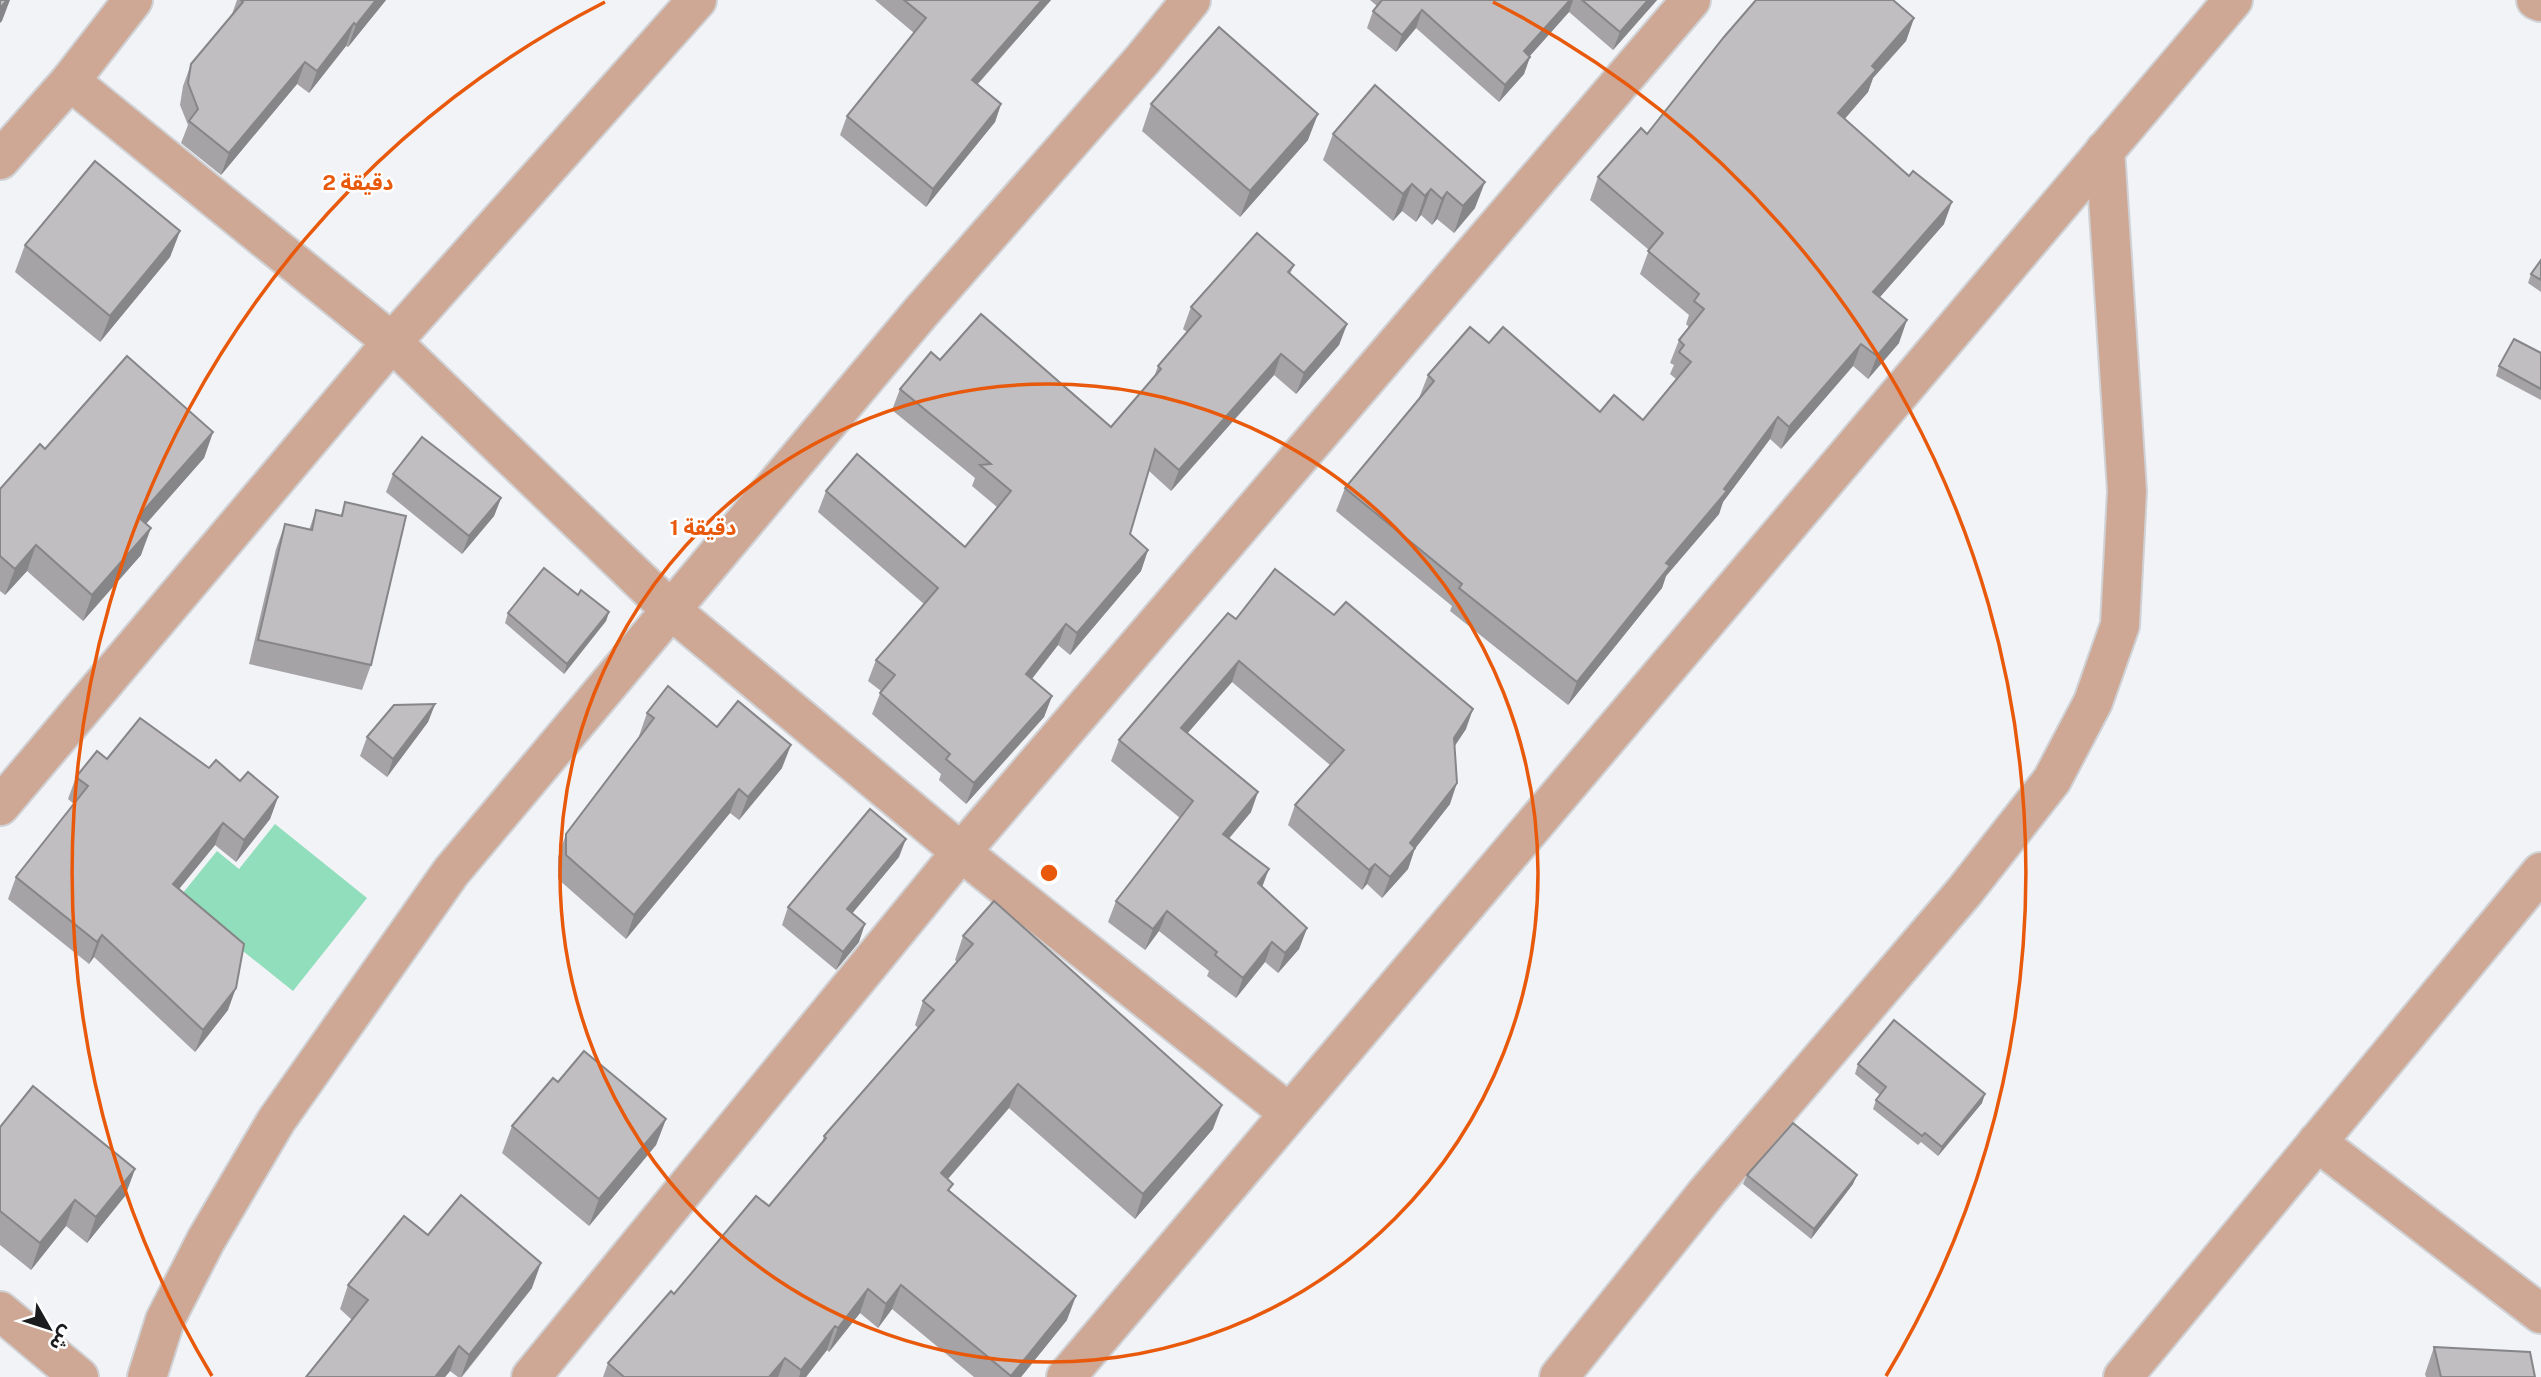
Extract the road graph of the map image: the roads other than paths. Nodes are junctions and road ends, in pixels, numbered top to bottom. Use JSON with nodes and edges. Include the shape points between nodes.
{"nodes":[{"id":1,"x":133,"y":0,"type":"edge"},
{"id":2,"x":697,"y":0,"type":"edge"},
{"id":3,"x":1191,"y":0,"type":"edge"},
{"id":4,"x":1691,"y":0,"type":"edge"},
{"id":5,"x":2233,"y":0,"type":"edge"},
{"id":6,"x":70,"y":81,"type":"junction"},
{"id":7,"x":2105,"y":150,"type":"junction"},
{"id":8,"x":0,"y":160,"type":"edge"},
{"id":9,"x":392,"y":342,"type":"junction"},
{"id":10,"x":671,"y":610,"type":"junction"},
{"id":11,"x":0,"y":806,"type":"edge"},
{"id":12,"x":961,"y":852,"type":"junction"},
{"id":13,"x":2541,"y":872,"type":"edge"},
{"id":14,"x":1289,"y":1113,"type":"junction"},
{"id":15,"x":2317,"y":1142,"type":"junction"},
{"id":16,"x":0,"y":1311,"type":"edge"},
{"id":17,"x":2541,"y":1314,"type":"edge"},
{"id":18,"x":79,"y":1377,"type":"edge"},
{"id":19,"x":147,"y":1377,"type":"edge"},
{"id":20,"x":531,"y":1377,"type":"edge"},
{"id":21,"x":1066,"y":1377,"type":"edge"},
{"id":22,"x":1559,"y":1377,"type":"edge"},
{"id":23,"x":2123,"y":1377,"type":"edge"}],
"edges":[{"from":1,"to":6,"type":"street"},
{"from":2,"to":9,"type":"street"},
{"from":3,"to":10,"type":"street"},
{"from":4,"to":12,"type":"street"},
{"from":5,"to":7,"type":"street"},
{"from":6,"to":8,"type":"street"},
{"from":6,"to":9,"type":"street"},
{"from":7,"to":14,"type":"street"},
{"from":7,"to":22,"type":"street","via":[[2127,491],[2120,625],[2093,702],[2052,780],[1964,892],[1708,1191]]},
{"from":9,"to":10,"type":"street"},
{"from":9,"to":11,"type":"street"},
{"from":10,"to":12,"type":"street"},
{"from":10,"to":19,"type":"street","via":[[451,872],[276,1121],[165,1320]]},
{"from":12,"to":14,"type":"street"},
{"from":12,"to":20,"type":"street"},
{"from":13,"to":15,"type":"street"},
{"from":14,"to":21,"type":"street"},
{"from":15,"to":17,"type":"street"},
{"from":15,"to":23,"type":"street"},
{"from":16,"to":18,"type":"street"}]}
